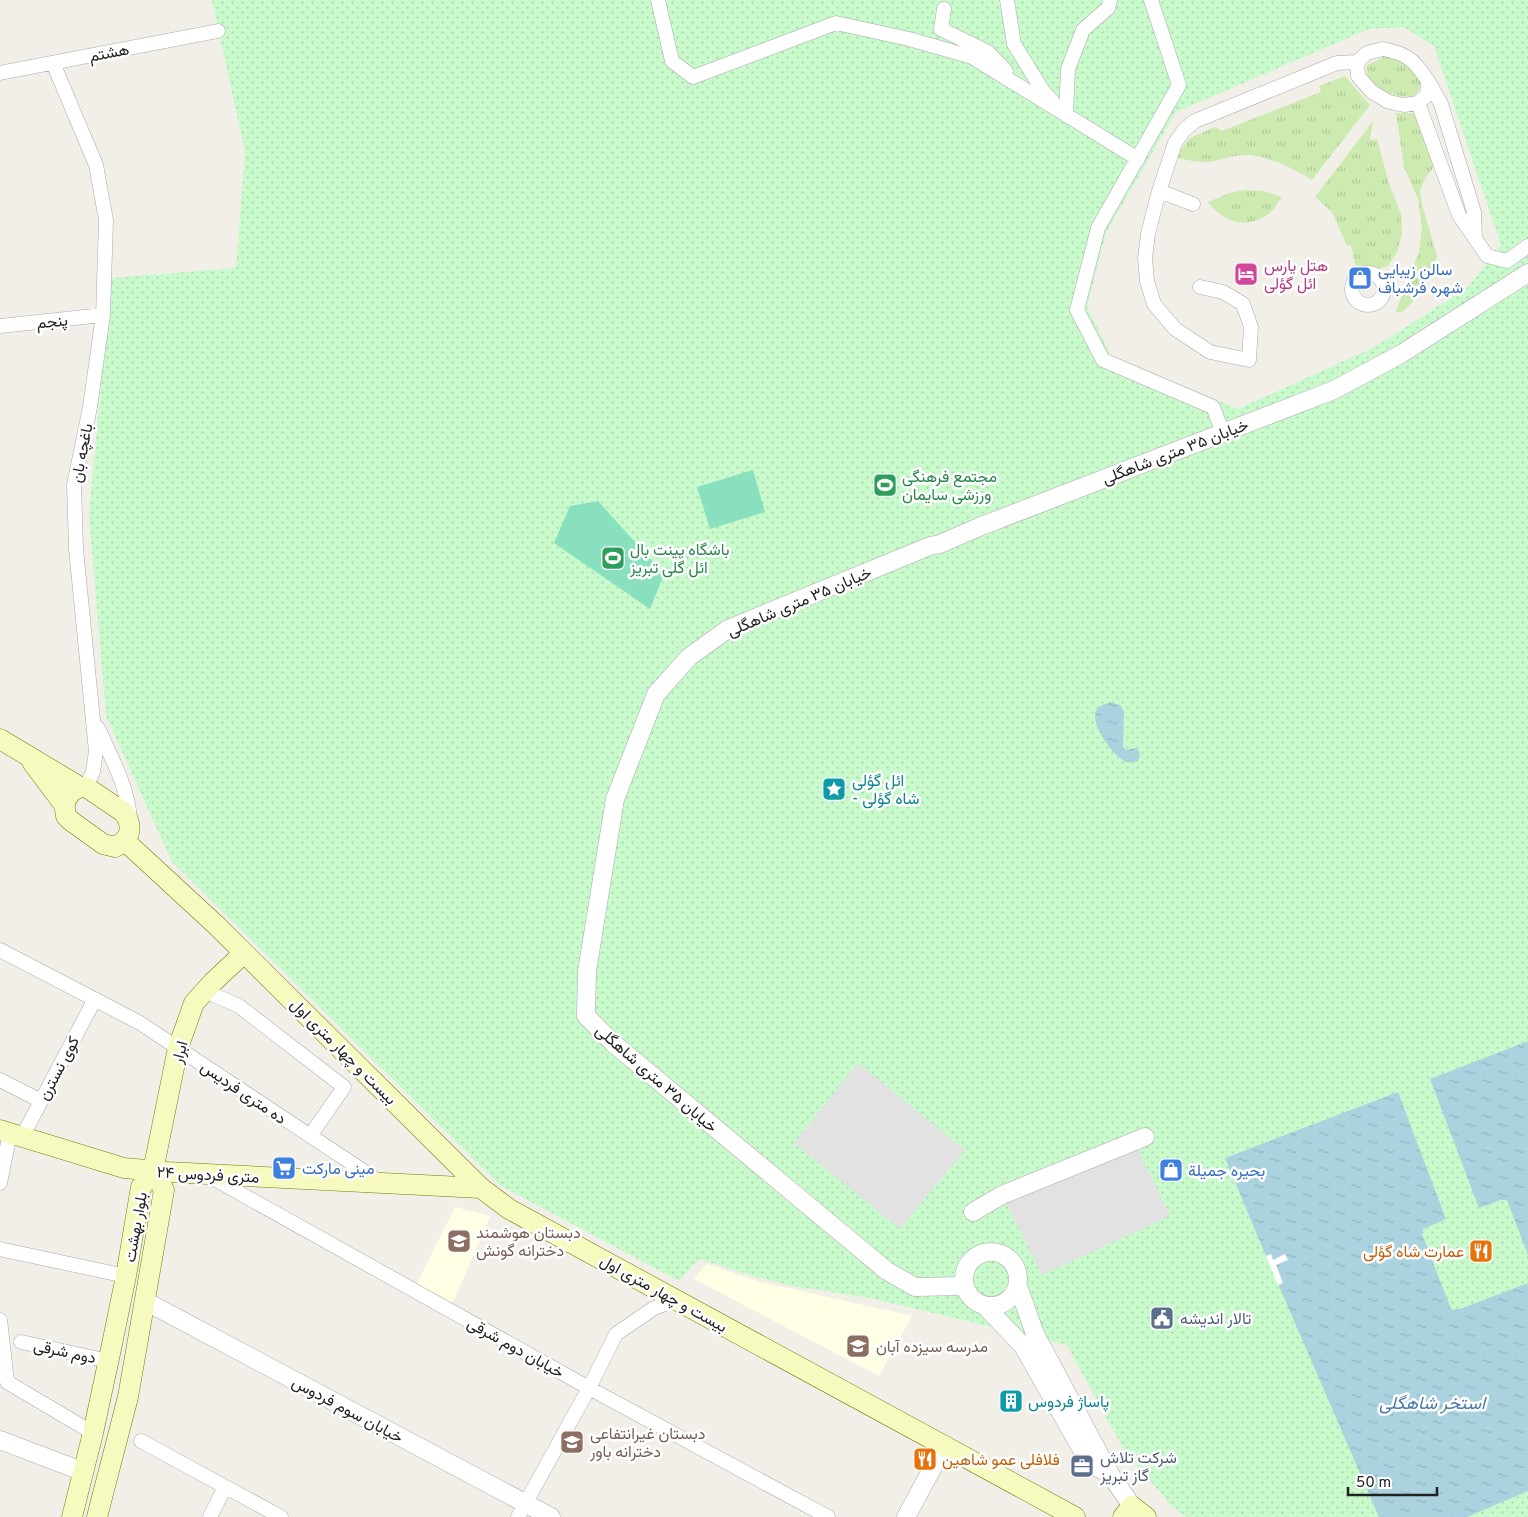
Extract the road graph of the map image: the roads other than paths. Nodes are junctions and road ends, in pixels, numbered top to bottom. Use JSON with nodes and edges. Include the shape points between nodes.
{"nodes":[{"id":1,"x":658,"y":0,"type":"edge"},
{"id":2,"x":1007,"y":0,"type":"edge"},
{"id":3,"x":1110,"y":0,"type":"edge"},
{"id":4,"x":1152,"y":0,"type":"edge"},
{"id":5,"x":944,"y":9,"type":"dead end"},
{"id":6,"x":218,"y":31,"type":"dead end"},
{"id":7,"x":1358,"y":62,"type":"junction"},
{"id":8,"x":53,"y":63,"type":"junction"},
{"id":9,"x":0,"y":73,"type":"edge"},
{"id":10,"x":1428,"y":81,"type":"junction"},
{"id":11,"x":1029,"y":92,"type":"junction"},
{"id":12,"x":1418,"y":103,"type":"junction"},
{"id":13,"x":1066,"y":115,"type":"junction"},
{"id":14,"x":1138,"y":159,"type":"junction"},
{"id":15,"x":1159,"y":190,"type":"junction"},
{"id":16,"x":1193,"y":204,"type":"dead end"},
{"id":17,"x":1475,"y":240,"type":"junction"},
{"id":18,"x":1528,"y":246,"type":"edge"},
{"id":19,"x":1528,"y":273,"type":"edge"},
{"id":20,"x":1200,"y":287,"type":"dead end"},
{"id":21,"x":103,"y":315,"type":"junction"},
{"id":22,"x":0,"y":326,"type":"edge"},
{"id":23,"x":1223,"y":433,"type":"junction"},
{"id":24,"x":93,"y":716,"type":"junction"},
{"id":25,"x":0,"y":739,"type":"edge"},
{"id":26,"x":25,"y":753,"type":"junction"},
{"id":27,"x":83,"y":787,"type":"junction"},
{"id":28,"x":65,"y":806,"type":"junction"},
{"id":29,"x":127,"y":833,"type":"junction"},
{"id":30,"x":0,"y":950,"type":"edge"},
{"id":31,"x":244,"y":952,"type":"junction"},
{"id":32,"x":205,"y":991,"type":"junction"},
{"id":33,"x":95,"y":999,"type":"junction"},
{"id":34,"x":178,"y":1048,"type":"junction"},
{"id":35,"x":0,"y":1080,"type":"edge"},
{"id":36,"x":41,"y":1101,"type":"junction"},
{"id":37,"x":11,"y":1134,"type":"edge"},
{"id":38,"x":310,"y":1136,"type":"junction"},
{"id":39,"x":1145,"y":1136,"type":"dead end"},
{"id":40,"x":153,"y":1171,"type":"junction"},
{"id":41,"x":206,"y":1174,"type":"junction"},
{"id":42,"x":0,"y":1183,"type":"edge"},
{"id":43,"x":381,"y":1183,"type":"junction"},
{"id":44,"x":481,"y":1188,"type":"junction"},
{"id":45,"x":973,"y":1212,"type":"dead end"},
{"id":46,"x":0,"y":1249,"type":"edge"},
{"id":47,"x":126,"y":1276,"type":"junction"},
{"id":48,"x":964,"y":1286,"type":"junction"},
{"id":49,"x":1018,"y":1286,"type":"junction"},
{"id":50,"x":676,"y":1300,"type":"junction"},
{"id":51,"x":145,"y":1301,"type":"junction"},
{"id":52,"x":984,"y":1305,"type":"junction"},
{"id":53,"x":0,"y":1327,"type":"edge"},
{"id":54,"x":21,"y":1342,"type":"dead end"},
{"id":55,"x":109,"y":1360,"type":"junction"},
{"id":56,"x":589,"y":1388,"type":"junction"},
{"id":57,"x":93,"y":1432,"type":"junction"},
{"id":58,"x":0,"y":1440,"type":"edge"},
{"id":59,"x":142,"y":1441,"type":"dead end"},
{"id":60,"x":945,"y":1445,"type":"junction"},
{"id":61,"x":84,"y":1472,"type":"junction"},
{"id":62,"x":1110,"y":1474,"type":"junction"},
{"id":63,"x":225,"y":1487,"type":"junction"},
{"id":64,"x":522,"y":1510,"type":"edge"},
{"id":65,"x":1134,"y":1513,"type":"edge"},
{"id":66,"x":72,"y":1517,"type":"edge"},
{"id":67,"x":97,"y":1517,"type":"edge"},
{"id":68,"x":210,"y":1517,"type":"edge"},
{"id":69,"x":281,"y":1517,"type":"edge"},
{"id":70,"x":551,"y":1517,"type":"edge"},
{"id":71,"x":828,"y":1517,"type":"edge"},
{"id":72,"x":906,"y":1517,"type":"edge"},
{"id":73,"x":1075,"y":1517,"type":"edge"}],
"edges":[{"from":1,"to":11,"type":"street","via":[[672,61],[693,77],[836,23],[972,57]]},
{"from":2,"to":13,"type":"street","via":[[1014,44],[1043,91]]},
{"from":3,"to":13,"type":"street","via":[[1108,8],[1083,30],[1068,68]]},
{"from":4,"to":14,"type":"street","via":[[1179,85]]},
{"from":5,"to":11,"type":"street","via":[[941,29],[988,52]]},
{"from":6,"to":8,"type":"street","name":"هشتم"},
{"from":7,"to":10,"type":"street","via":[[1367,53],[1383,49],[1402,53],[1418,66]]},
{"from":7,"to":12,"type":"street","via":[[1358,76],[1372,92],[1389,102]]},
{"from":7,"to":15,"type":"street","via":[[1337,63],[1195,121],[1175,143]]},
{"from":8,"to":9,"type":"street","name":"هشتم"},
{"from":8,"to":21,"type":"street","name":"باغچه بان","via":[[96,166],[106,220]]},
{"from":10,"to":12,"type":"street","via":[[1427,95]]},
{"from":10,"to":17,"type":"street","via":[[1441,104],[1474,212]]},
{"from":11,"to":13,"type":"street"},
{"from":12,"to":17,"type":"street","via":[[1459,215]]},
{"from":13,"to":14,"type":"street"},
{"from":14,"to":23,"type":"street","via":[[1098,228],[1077,310],[1103,360],[1213,407]]},
{"from":15,"to":16,"type":"street"},
{"from":15,"to":20,"type":"street","via":[[1145,258],[1154,304],[1175,329],[1210,352],[1249,360],[1250,327],[1243,304],[1223,292]]},
{"from":17,"to":18,"type":"street","via":[[1487,256],[1507,261]]},
{"from":19,"to":23,"type":"street","name":"خیابان ۳۵ متری شاهگلی","via":[[1401,354],[1334,390]]},
{"from":21,"to":22,"type":"street","name":"پنجم"},
{"from":21,"to":24,"type":"street","name":"باغچه بان","via":[[90,407],[74,485],[76,549]]},
{"from":23,"to":48,"type":"street","name":"خیابان ۳۵ متری شاهگلی","via":[[930,546],[728,629],[689,657],[656,694],[615,799],[587,971],[586,1016],[613,1044],[887,1271],[915,1287]]},
{"from":24,"to":27,"type":"street","name":"باغچه بان","via":[[96,751],[93,772]]},
{"from":24,"to":29,"type":"street","via":[[124,790],[129,810]]},
{"from":25,"to":26,"type":"main road"},
{"from":26,"to":27,"type":"main road","name":"بیست و چهار متری اول"},
{"from":26,"to":28,"type":"main road"},
{"from":27,"to":28,"type":"main road","via":[[66,797]]},
{"from":27,"to":29,"type":"main road","name":"بیست و چهار متری اول","via":[[123,812]]},
{"from":28,"to":29,"type":"main road","via":[[70,821],[103,844],[115,847]]},
{"from":29,"to":31,"type":"main road","name":"بیست و چهار متری اول"},
{"from":30,"to":33,"type":"street","name":"ده متری فردیس"},
{"from":31,"to":32,"type":"main road","name":"ابرار"},
{"from":31,"to":44,"type":"main road","name":"بیست و چهار متری اول"},
{"from":32,"to":34,"type":"main road","name":"ابرار","via":[[194,1003]]},
{"from":32,"to":38,"type":"street","via":[[239,1006],[344,1087]]},
{"from":33,"to":34,"type":"street","name":"ده متری فردیس"},
{"from":33,"to":36,"type":"street","name":"کوی نسترن"},
{"from":34,"to":38,"type":"street","name":"ده متری فردیس"},
{"from":34,"to":40,"type":"main road","name":"ابرار"},
{"from":35,"to":36,"type":"street"},
{"from":36,"to":37,"type":"street","name":"کوی نسترن"},
{"from":37,"to":40,"type":"main road","name":"۲۴ متری فردوس","via":[[124,1168]]},
{"from":37,"to":42,"type":"street","name":"کوی نسترن"},
{"from":38,"to":43,"type":"street","name":"ده متری فردیس"},
{"from":39,"to":45,"type":"street","via":[[1002,1195]]},
{"from":40,"to":41,"type":"main road","name":"۲۴ متری فردوس"},
{"from":40,"to":47,"type":"main road","name":"بلوار بهشت","via":[[141,1186]]},
{"from":40,"to":51,"type":"main road","name":"بلوار بهشت","via":[[164,1190]]},
{"from":41,"to":43,"type":"main road","name":"۲۴ متری فردوس"},
{"from":41,"to":56,"type":"street","name":"خیابان دوم شرقی"},
{"from":43,"to":44,"type":"main road","name":"۲۴ متری فردوس"},
{"from":44,"to":50,"type":"main road","name":"بیست و چهار متری اول","via":[[509,1209]]},
{"from":46,"to":47,"type":"street"},
{"from":47,"to":55,"type":"main road","name":"بلوار بهشت"},
{"from":48,"to":49,"type":"street","via":[[963,1278],[969,1262],[982,1252],[991,1251],[999,1252],[1013,1262]]},
{"from":48,"to":52,"type":"street","via":[[975,1301]]},
{"from":49,"to":52,"type":"street","via":[[1014,1294],[1001,1304]]},
{"from":49,"to":62,"type":"street","via":[[1035,1334]]},
{"from":50,"to":56,"type":"street","via":[[654,1308],[616,1334]]},
{"from":50,"to":60,"type":"main road","name":"بیست و چهار متری اول"},
{"from":51,"to":64,"type":"street","name":"خیابان سوم فردوس"},
{"from":51,"to":67,"type":"main road","name":"بلوار بهشت","via":[[128,1396]]},
{"from":52,"to":62,"type":"street","via":[[1023,1346],[1090,1464]]},
{"from":53,"to":57,"type":"street","via":[[7,1382]]},
{"from":54,"to":55,"type":"street","name":"دوم شرقی"},
{"from":55,"to":57,"type":"main road","name":"بلوار بهشت"},
{"from":56,"to":64,"type":"street"},
{"from":56,"to":71,"type":"street","name":"خیابان دوم شرقی"},
{"from":57,"to":61,"type":"main road","name":"بلوار بهشت"},
{"from":58,"to":61,"type":"street"},
{"from":59,"to":63,"type":"street"},
{"from":60,"to":72,"type":"street"},
{"from":60,"to":73,"type":"main road","name":"بیست و چهار متری اول"},
{"from":61,"to":66,"type":"main road","name":"بلوار بهشت"},
{"from":62,"to":65,"type":"street"},
{"from":63,"to":68,"type":"street"},
{"from":63,"to":69,"type":"street"},
{"from":64,"to":70,"type":"street","name":"خیابان سوم فردوس"}]}
